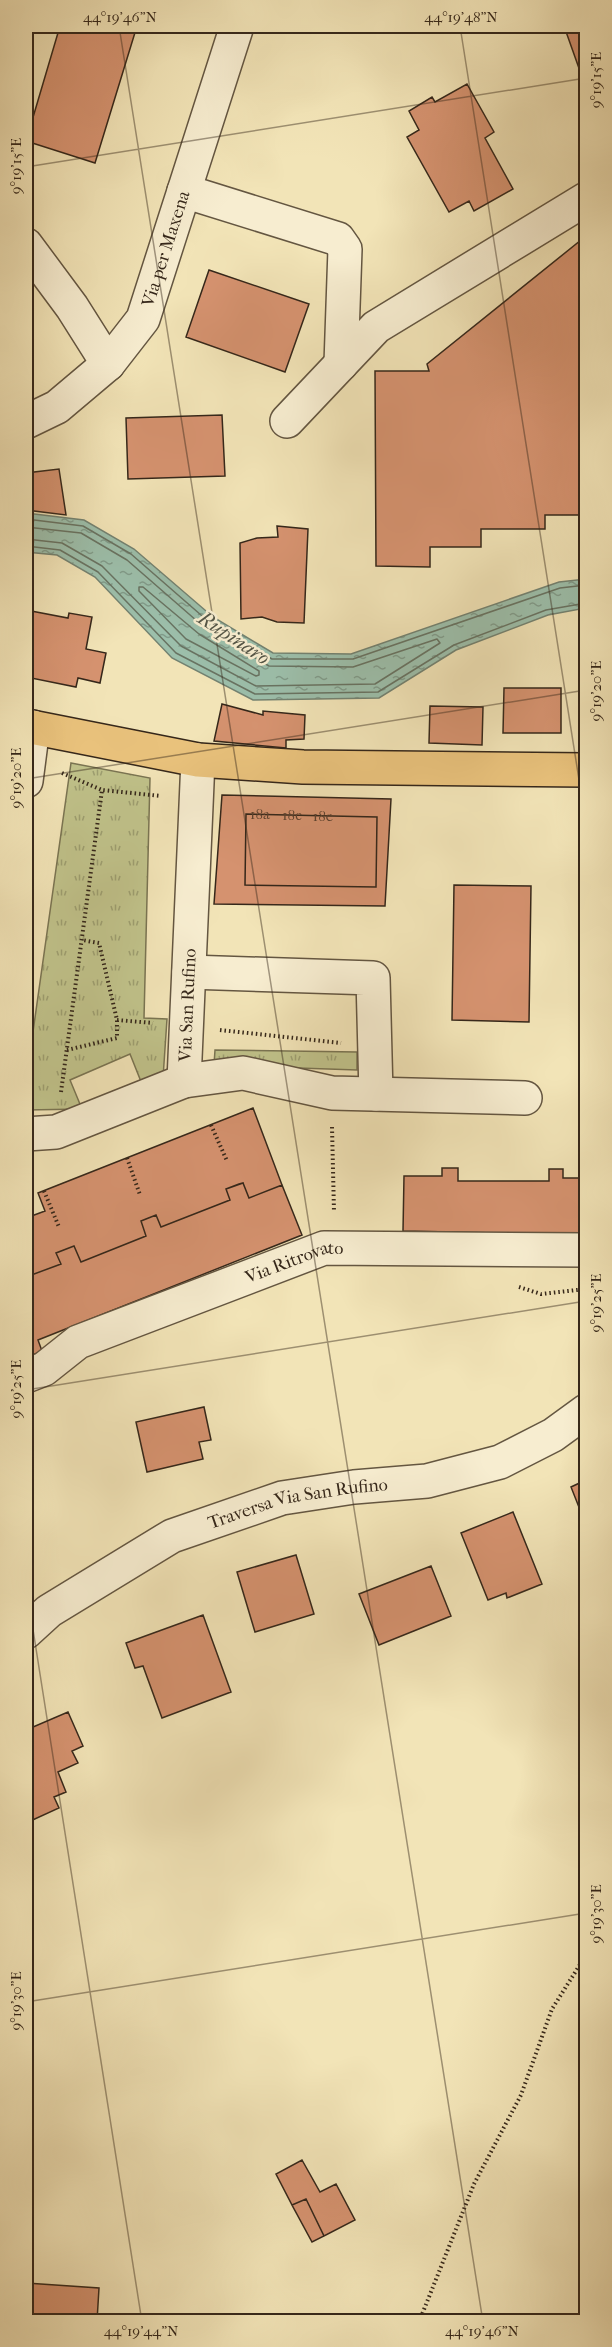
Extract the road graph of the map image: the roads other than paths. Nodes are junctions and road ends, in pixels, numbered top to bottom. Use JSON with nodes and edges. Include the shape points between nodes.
{"nodes":[{"id":1,"x":237,"y":26,"type":"edge"},
{"id":2,"x":184,"y":191,"type":"junction"},
{"id":3,"x":586,"y":199,"type":"edge"},
{"id":4,"x":26,"y":245,"type":"edge"},
{"id":5,"x":108,"y":364,"type":"junction"},
{"id":6,"x":341,"y":364,"type":"junction"},
{"id":7,"x":26,"y":422,"type":"edge"},
{"id":8,"x":287,"y":422,"type":"dead end"},
{"id":9,"x":28,"y":748,"type":"edge"},
{"id":10,"x":198,"y":760,"type":"junction"},
{"id":11,"x":586,"y":770,"type":"edge"},
{"id":12,"x":189,"y":972,"type":"junction"},
{"id":13,"x":184,"y":1081,"type":"junction"},
{"id":14,"x":376,"y":1094,"type":"junction"},
{"id":15,"x":525,"y":1098,"type":"dead end"},
{"id":16,"x":41,"y":1133,"type":"edge"},
{"id":17,"x":586,"y":1250,"type":"edge"},
{"id":18,"x":26,"y":1376,"type":"edge"},
{"id":19,"x":586,"y":1411,"type":"edge"},
{"id":20,"x":26,"y":1632,"type":"edge"}],
"edges":[{"from":1,"to":2,"type":"street","name":"Via per Maxena"},
{"from":2,"to":5,"type":"street","name":"Via per Maxena","via":[[143,319]]},
{"from":2,"to":6,"type":"street","via":[[338,239],[345,249]]},
{"from":3,"to":6,"type":"street","via":[[376,327]]},
{"from":4,"to":5,"type":"street"},
{"from":5,"to":7,"type":"street","name":"Via per Maxena","via":[[57,407]]},
{"from":6,"to":8,"type":"street"},
{"from":9,"to":10,"type":"main road"},
{"from":10,"to":11,"type":"main road","via":[[303,767]]},
{"from":10,"to":12,"type":"street","name":"Via San Rufino"},
{"from":12,"to":13,"type":"street","name":"Via San Rufino"},
{"from":12,"to":14,"type":"street","via":[[373,978]]},
{"from":13,"to":14,"type":"street","via":[[243,1073],[332,1093]]},
{"from":13,"to":16,"type":"street","name":"Via San Rufino"},
{"from":14,"to":15,"type":"street"},
{"from":17,"to":18,"type":"street","name":"Via Ritrovato","via":[[324,1248],[78,1342],[44,1369]]},
{"from":19,"to":20,"type":"street","name":"Traversa Via San Rufino","via":[[553,1435],[500,1462],[427,1481],[282,1498],[172,1536],[49,1611]]}]}
